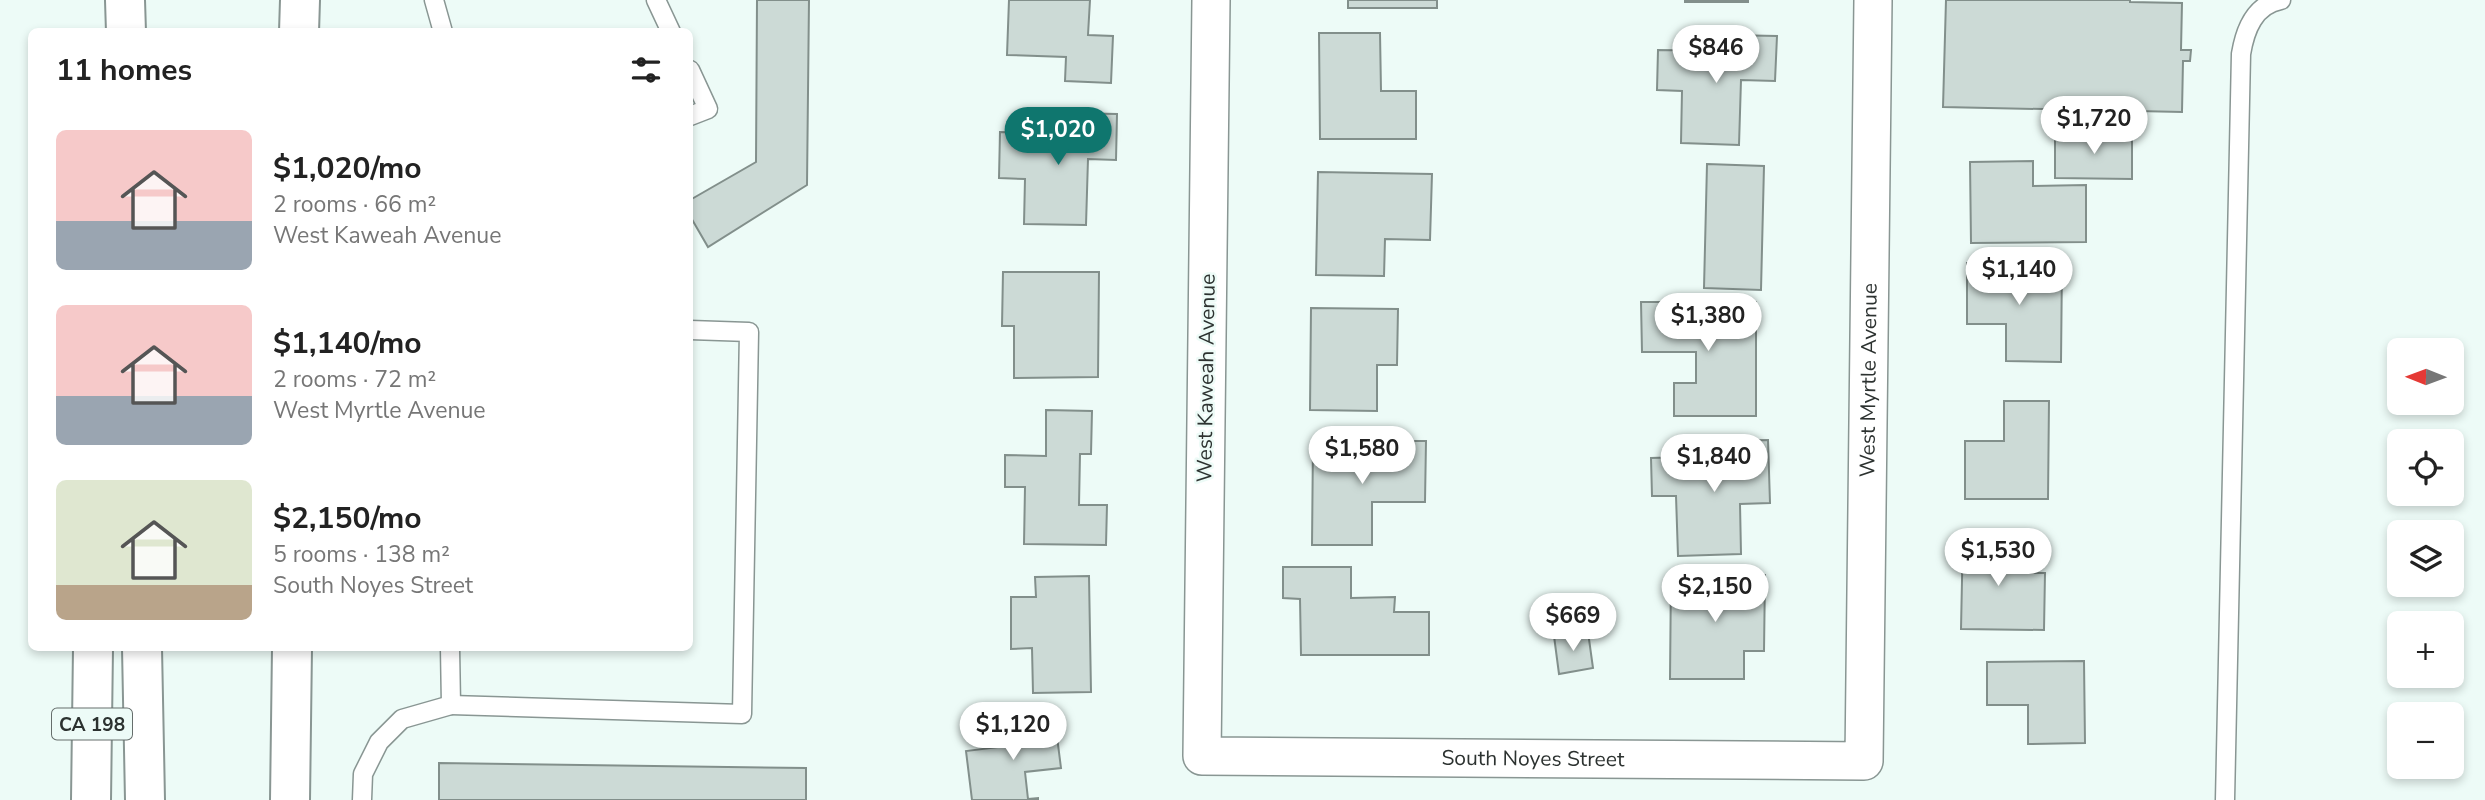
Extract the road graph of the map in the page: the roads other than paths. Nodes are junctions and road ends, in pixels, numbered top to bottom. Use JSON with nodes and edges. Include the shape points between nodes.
{"nodes":[{"id":1,"x":104,"y":0,"type":"edge"},
{"id":2,"x":125,"y":0,"type":"edge"},
{"id":3,"x":300,"y":0,"type":"edge"},
{"id":4,"x":434,"y":0,"type":"edge"},
{"id":5,"x":656,"y":0,"type":"edge"},
{"id":6,"x":1211,"y":0,"type":"edge"},
{"id":7,"x":1873,"y":0,"type":"edge"},
{"id":8,"x":2281,"y":0,"type":"edge"},
{"id":9,"x":103,"y":28,"type":"edge"},
{"id":10,"x":127,"y":28,"type":"edge"},
{"id":11,"x":299,"y":28,"type":"edge"},
{"id":12,"x":442,"y":28,"type":"edge"},
{"id":13,"x":669,"y":28,"type":"edge"},
{"id":14,"x":693,"y":76,"type":"edge"},
{"id":15,"x":693,"y":115,"type":"edge"},
{"id":16,"x":693,"y":330,"type":"edge"},
{"id":17,"x":93,"y":651,"type":"edge"},
{"id":18,"x":142,"y":651,"type":"edge"},
{"id":19,"x":450,"y":651,"type":"edge"},
{"id":20,"x":297,"y":653,"type":"edge"},
{"id":21,"x":451,"y":705,"type":"junction"},
{"id":22,"x":1202,"y":756,"type":"joint"},
{"id":23,"x":1864,"y":761,"type":"joint"},
{"id":24,"x":91,"y":800,"type":"edge"},
{"id":25,"x":145,"y":800,"type":"edge"},
{"id":26,"x":290,"y":800,"type":"edge"},
{"id":27,"x":362,"y":800,"type":"edge"},
{"id":28,"x":2225,"y":800,"type":"edge"}],
"edges":[{"from":1,"to":9,"type":"main road"},
{"from":2,"to":10,"type":"main road"},
{"from":3,"to":11,"type":"main road"},
{"from":4,"to":12,"type":"lane"},
{"from":5,"to":13,"type":"lane"},
{"from":6,"to":22,"type":"street","name":"West Kaweah Avenue"},
{"from":7,"to":23,"type":"street","name":"West Myrtle Avenue"},
{"from":8,"to":28,"type":"lane","via":[[2255,15],[2244,32],[2241,54]]},
{"from":14,"to":15,"type":"lane","via":[[708,108]]},
{"from":16,"to":21,"type":"lane","via":[[749,332],[741,714]]},
{"from":17,"to":24,"type":"main road","number":"CA 198"},
{"from":18,"to":25,"type":"main road"},
{"from":19,"to":21,"type":"lane"},
{"from":20,"to":26,"type":"main road"},
{"from":21,"to":27,"type":"lane","via":[[402,719],[379,742],[363,774]]},
{"from":22,"to":23,"type":"street","name":"South Noyes Street"}]}
